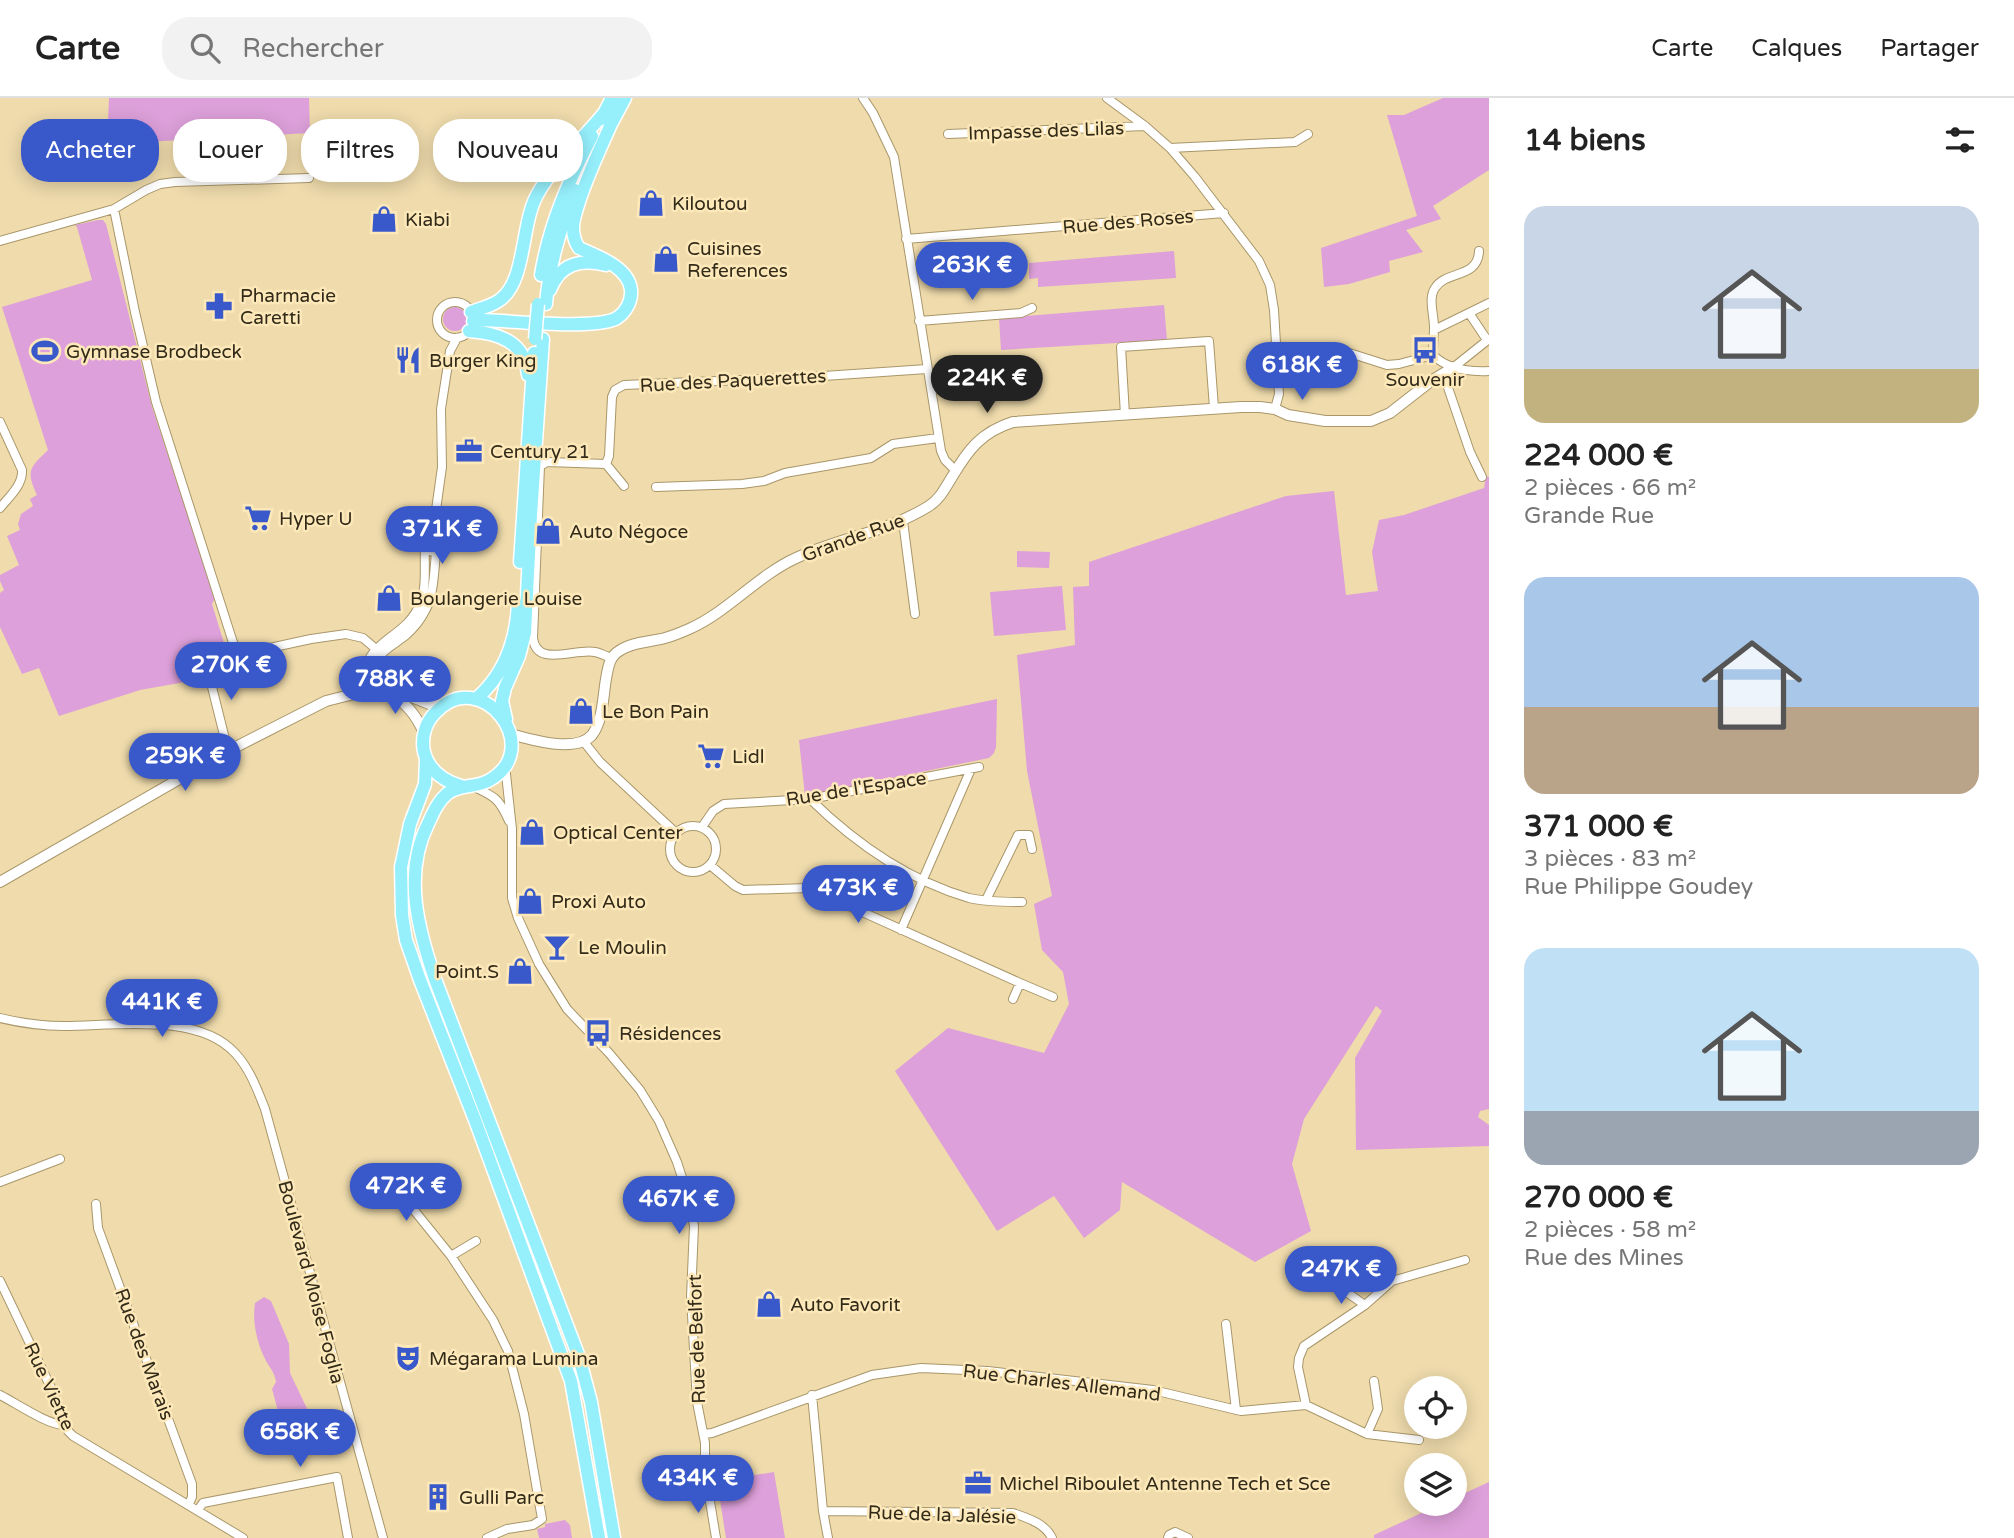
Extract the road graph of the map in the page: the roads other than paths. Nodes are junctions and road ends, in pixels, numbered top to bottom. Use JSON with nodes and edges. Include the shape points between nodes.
{"nodes":[{"id":1,"x":612,"y":98,"type":"edge"},
{"id":2,"x":625,"y":98,"type":"edge"},
{"id":3,"x":863,"y":98,"type":"edge"},
{"id":4,"x":1107,"y":98,"type":"edge"},
{"id":5,"x":609,"y":117,"type":"junction"},
{"id":6,"x":1145,"y":126,"type":"junction"},
{"id":7,"x":947,"y":134,"type":"dead end"},
{"id":8,"x":1308,"y":134,"type":"dead end"},
{"id":9,"x":1170,"y":148,"type":"junction"},
{"id":10,"x":301,"y":178,"type":"edge"},
{"id":11,"x":114,"y":209,"type":"junction"},
{"id":12,"x":1223,"y":213,"type":"junction"},
{"id":13,"x":906,"y":239,"type":"junction"},
{"id":14,"x":0,"y":241,"type":"edge"},
{"id":15,"x":1479,"y":251,"type":"dead end"},
{"id":16,"x":617,"y":267,"type":"junction"},
{"id":17,"x":1489,"y":303,"type":"edge"},
{"id":18,"x":542,"y":304,"type":"junction"},
{"id":19,"x":1032,"y":308,"type":"dead end"},
{"id":20,"x":1469,"y":313,"type":"junction"},
{"id":21,"x":919,"y":321,"type":"junction"},
{"id":22,"x":468,"y":325,"type":"junction"},
{"id":23,"x":1434,"y":330,"type":"junction"},
{"id":24,"x":445,"y":335,"type":"junction"},
{"id":25,"x":539,"y":339,"type":"junction"},
{"id":26,"x":1488,"y":340,"type":"edge"},
{"id":27,"x":450,"y":351,"type":"junction"},
{"id":28,"x":1343,"y":351,"type":"dead end"},
{"id":29,"x":1433,"y":355,"type":"junction"},
{"id":30,"x":1454,"y":368,"type":"junction"},
{"id":31,"x":927,"y":369,"type":"junction"},
{"id":32,"x":1489,"y":371,"type":"edge"},
{"id":33,"x":1443,"y":373,"type":"junction"},
{"id":34,"x":1037,"y":381,"type":"dead end"},
{"id":35,"x":931,"y":389,"type":"junction"},
{"id":36,"x":529,"y":404,"type":"junction"},
{"id":37,"x":1214,"y":408,"type":"junction"},
{"id":38,"x":1275,"y":409,"type":"junction"},
{"id":39,"x":1125,"y":415,"type":"junction"},
{"id":40,"x":0,"y":422,"type":"edge"},
{"id":41,"x":939,"y":438,"type":"junction"},
{"id":42,"x":606,"y":464,"type":"junction"},
{"id":43,"x":956,"y":471,"type":"junction"},
{"id":44,"x":1482,"y":477,"type":"dead end"},
{"id":45,"x":624,"y":486,"type":"dead end"},
{"id":46,"x":656,"y":487,"type":"dead end"},
{"id":47,"x":0,"y":508,"type":"edge"},
{"id":48,"x":903,"y":521,"type":"junction"},
{"id":49,"x":434,"y":530,"type":"junction"},
{"id":50,"x":425,"y":549,"type":"junction"},
{"id":51,"x":436,"y":553,"type":"junction"},
{"id":52,"x":915,"y":614,"type":"dead end"},
{"id":53,"x":376,"y":649,"type":"junction"},
{"id":54,"x":237,"y":655,"type":"junction"},
{"id":55,"x":611,"y":658,"type":"junction"},
{"id":56,"x":378,"y":688,"type":"junction"},
{"id":57,"x":365,"y":691,"type":"junction"},
{"id":58,"x":476,"y":699,"type":"junction"},
{"id":59,"x":446,"y":704,"type":"junction"},
{"id":60,"x":509,"y":729,"type":"junction"},
{"id":61,"x":424,"y":733,"type":"junction"},
{"id":62,"x":536,"y":741,"type":"junction"},
{"id":63,"x":584,"y":742,"type":"junction"},
{"id":64,"x":228,"y":751,"type":"junction"},
{"id":65,"x":426,"y":758,"type":"junction"},
{"id":66,"x":507,"y":761,"type":"junction"},
{"id":67,"x":467,"y":786,"type":"junction"},
{"id":68,"x":810,"y":799,"type":"junction"},
{"id":69,"x":702,"y":827,"type":"junction"},
{"id":70,"x":512,"y":829,"type":"junction"},
{"id":71,"x":676,"y":833,"type":"junction"},
{"id":72,"x":1032,"y":849,"type":"dead end"},
{"id":73,"x":710,"y":865,"type":"junction"},
{"id":74,"x":922,"y":881,"type":"junction"},
{"id":75,"x":0,"y":882,"type":"edge"},
{"id":76,"x":986,"y":900,"type":"junction"},
{"id":77,"x":1023,"y":902,"type":"dead end"},
{"id":78,"x":901,"y":930,"type":"junction"},
{"id":79,"x":1020,"y":983,"type":"junction"},
{"id":80,"x":1053,"y":997,"type":"dead end"},
{"id":81,"x":1013,"y":999,"type":"dead end"},
{"id":82,"x":0,"y":1018,"type":"edge"},
{"id":83,"x":60,"y":1158,"type":"dead end"},
{"id":84,"x":0,"y":1182,"type":"edge"},
{"id":85,"x":397,"y":1189,"type":"dead end"},
{"id":86,"x":96,"y":1204,"type":"dead end"},
{"id":87,"x":476,"y":1241,"type":"dead end"},
{"id":88,"x":451,"y":1256,"type":"junction"},
{"id":89,"x":1465,"y":1260,"type":"dead end"},
{"id":90,"x":0,"y":1281,"type":"edge"},
{"id":91,"x":1333,"y":1283,"type":"dead end"},
{"id":92,"x":1365,"y":1305,"type":"junction"},
{"id":93,"x":1226,"y":1324,"type":"dead end"},
{"id":94,"x":1374,"y":1381,"type":"dead end"},
{"id":95,"x":0,"y":1395,"type":"edge"},
{"id":96,"x":812,"y":1395,"type":"junction"},
{"id":97,"x":1306,"y":1405,"type":"junction"},
{"id":98,"x":1236,"y":1410,"type":"junction"},
{"id":99,"x":65,"y":1425,"type":"junction"},
{"id":100,"x":704,"y":1434,"type":"junction"},
{"id":101,"x":1367,"y":1434,"type":"junction"},
{"id":102,"x":1419,"y":1440,"type":"dead end"},
{"id":103,"x":189,"y":1504,"type":"junction"},
{"id":104,"x":198,"y":1510,"type":"junction"},
{"id":105,"x":823,"y":1511,"type":"junction"},
{"id":106,"x":243,"y":1538,"type":"edge"},
{"id":107,"x":348,"y":1538,"type":"edge"},
{"id":108,"x":383,"y":1538,"type":"edge"},
{"id":109,"x":487,"y":1538,"type":"edge"},
{"id":110,"x":599,"y":1538,"type":"edge"},
{"id":111,"x":614,"y":1538,"type":"edge"},
{"id":112,"x":716,"y":1538,"type":"edge"},
{"id":113,"x":828,"y":1538,"type":"edge"},
{"id":114,"x":1052,"y":1538,"type":"edge"},
{"id":115,"x":1168,"y":1538,"type":"edge"},
{"id":116,"x":1188,"y":1538,"type":"edge"}],
"edges":[{"from":1,"to":5,"type":"main road"},
{"from":2,"to":5,"type":"main road"},
{"from":3,"to":13,"type":"street","via":[[894,157]]},
{"from":4,"to":6,"type":"street"},
{"from":5,"to":16,"type":"main road","via":[[573,224],[579,248]]},
{"from":5,"to":18,"type":"main road","via":[[557,240]]},
{"from":5,"to":18,"type":"main road","via":[[574,170],[557,213],[545,253]]},
{"from":5,"to":22,"type":"main road","via":[[546,180],[527,221],[513,288]]},
{"from":6,"to":7,"type":"street","name":"Impasse des Lilas"},
{"from":6,"to":9,"type":"street"},
{"from":8,"to":9,"type":"street","via":[[1295,142]]},
{"from":9,"to":12,"type":"street"},
{"from":10,"to":11,"type":"street","via":[[160,184]]},
{"from":11,"to":14,"type":"street"},
{"from":11,"to":54,"type":"street","via":[[156,402]]},
{"from":12,"to":13,"type":"street","name":"Rue des Roses"},
{"from":12,"to":38,"type":"street","via":[[1259,261],[1270,285],[1279,394]]},
{"from":13,"to":21,"type":"street"},
{"from":15,"to":23,"type":"street","via":[[1472,268],[1434,289]]},
{"from":16,"to":18,"type":"main road","via":[[572,265],[553,283]]},
{"from":16,"to":22,"type":"main road","via":[[631,287],[630,298],[623,312],[609,321],[484,320]]},
{"from":17,"to":20,"type":"street"},
{"from":18,"to":25,"type":"main road","bridge":true},
{"from":19,"to":21,"type":"street","via":[[1021,313]]},
{"from":20,"to":23,"type":"street"},
{"from":20,"to":26,"type":"street"},
{"from":21,"to":31,"type":"street"},
{"from":22,"to":24,"type":"street"},
{"from":22,"to":24,"type":"street","via":[[464,304],[446,304],[437,319]]},
{"from":22,"to":27,"type":"street"},
{"from":22,"to":36,"type":"main road","via":[[515,346],[527,369]]},
{"from":23,"to":29,"type":"street"},
{"from":24,"to":27,"type":"street"},
{"from":25,"to":36,"type":"main road"},
{"from":25,"to":60,"type":"main road","via":[[525,632],[502,701]]},
{"from":26,"to":30,"type":"street"},
{"from":27,"to":49,"type":"street"},
{"from":28,"to":29,"type":"street","via":[[1387,365]]},
{"from":29,"to":30,"type":"street"},
{"from":30,"to":32,"type":"street"},
{"from":30,"to":33,"type":"street","name":"Grande Rue"},
{"from":31,"to":35,"type":"street"},
{"from":31,"to":42,"type":"street","name":"Rue des Paquerettes","via":[[624,385],[612,397]]},
{"from":33,"to":38,"type":"street","name":"Grande Rue","via":[[1390,413],[1371,421],[1309,419]]},
{"from":33,"to":44,"type":"street"},
{"from":34,"to":35,"type":"street"},
{"from":35,"to":41,"type":"street"},
{"from":36,"to":58,"type":"main road","via":[[516,632],[493,683]]},
{"from":37,"to":38,"type":"street","name":"Grande Rue"},
{"from":37,"to":39,"type":"street","name":"Grande Rue"},
{"from":37,"to":39,"type":"street","via":[[1209,341],[1121,347]]},
{"from":39,"to":43,"type":"street","name":"Grande Rue","via":[[1013,422],[995,428],[973,446]]},
{"from":40,"to":47,"type":"street","via":[[23,476]]},
{"from":41,"to":43,"type":"street","via":[[945,460]]},
{"from":41,"to":46,"type":"street","via":[[893,444],[871,458],[764,481]]},
{"from":42,"to":45,"type":"street"},
{"from":42,"to":55,"type":"street","via":[[547,462],[540,466],[533,638],[538,652],[546,655],[594,652]]},
{"from":43,"to":48,"type":"street","name":"Grande Rue","via":[[939,498]]},
{"from":48,"to":52,"type":"street"},
{"from":48,"to":55,"type":"street","name":"Grande Rue","via":[[794,559],[707,620],[620,650]]},
{"from":49,"to":50,"type":"street","via":[[422,538]]},
{"from":49,"to":51,"type":"street","via":[[444,536],[445,544]]},
{"from":50,"to":51,"type":"street"},
{"from":50,"to":53,"type":"street","via":[[421,603],[413,617]]},
{"from":51,"to":56,"type":"street","via":[[427,609],[416,626],[378,660]]},
{"from":53,"to":54,"type":"street","via":[[362,638],[345,634]]},
{"from":53,"to":57,"type":"street","via":[[367,661]]},
{"from":54,"to":64,"type":"street","via":[[210,668]]},
{"from":55,"to":63,"type":"street","via":[[598,722]]},
{"from":56,"to":57,"type":"street"},
{"from":56,"to":59,"type":"street","via":[[432,705]]},
{"from":56,"to":61,"type":"street","via":[[407,706]]},
{"from":57,"to":64,"type":"street","via":[[326,701]]},
{"from":58,"to":59,"type":"main road"},
{"from":58,"to":60,"type":"main road","via":[[499,712]]},
{"from":59,"to":61,"type":"main road","via":[[432,716]]},
{"from":60,"to":62,"type":"street"},
{"from":60,"to":66,"type":"main road"},
{"from":61,"to":65,"type":"main road"},
{"from":62,"to":63,"type":"street"},
{"from":62,"to":66,"type":"street","via":[[520,747]]},
{"from":63,"to":71,"type":"street"},
{"from":64,"to":75,"type":"street"},
{"from":65,"to":67,"type":"main road","via":[[438,775]]},
{"from":65,"to":110,"type":"main road","via":[[425,784],[401,867],[406,940],[571,1381]]},
{"from":66,"to":67,"type":"main road","via":[[491,779]]},
{"from":66,"to":70,"type":"street","name":"Rue de Belfort"},
{"from":67,"to":70,"type":"street","via":[[502,804]]},
{"from":67,"to":111,"type":"main road","via":[[444,797],[423,833],[415,877],[419,930],[579,1357]]},
{"from":68,"to":69,"type":"street","name":"Rue de l'Espace","via":[[724,804]]},
{"from":68,"to":74,"type":"street","via":[[855,840]]},
{"from":68,"to":74,"type":"street","name":"Rue de l'Espace","via":[[975,768]]},
{"from":69,"to":71,"type":"street","via":[[686,826]]},
{"from":69,"to":73,"type":"street","via":[[716,841]]},
{"from":70,"to":100,"type":"street","name":"Rue de Belfort","via":[[512,898],[539,964],[567,1009],[640,1090],[659,1121],[688,1195],[694,1226],[695,1368]]},
{"from":71,"to":73,"type":"street","via":[[670,847],[680,868],[695,872]]},
{"from":72,"to":76,"type":"street","via":[[1029,835],[1018,835]]},
{"from":73,"to":78,"type":"street","via":[[743,890],[809,888]]},
{"from":74,"to":76,"type":"street"},
{"from":74,"to":78,"type":"street"},
{"from":76,"to":77,"type":"street"},
{"from":78,"to":79,"type":"street"},
{"from":79,"to":80,"type":"street"},
{"from":79,"to":81,"type":"street"},
{"from":82,"to":108,"type":"street","name":"Boulevard Moise Foglia","via":[[60,1026],[163,1024],[191,1028],[233,1050],[244,1064],[265,1109]]},
{"from":83,"to":84,"type":"street"},
{"from":85,"to":88,"type":"street"},
{"from":86,"to":103,"type":"street","name":"Rue des Marais","via":[[98,1228],[192,1483]]},
{"from":87,"to":88,"type":"street"},
{"from":88,"to":109,"type":"street","via":[[508,1351],[542,1519]]},
{"from":89,"to":92,"type":"street","via":[[1392,1281]]},
{"from":90,"to":99,"type":"street","name":"Rue Viette"},
{"from":91,"to":92,"type":"street"},
{"from":92,"to":97,"type":"street","via":[[1304,1346],[1298,1367]]},
{"from":93,"to":98,"type":"street"},
{"from":94,"to":101,"type":"street","via":[[1378,1409]]},
{"from":95,"to":99,"type":"street","via":[[49,1422]]},
{"from":96,"to":98,"type":"street","name":"Rue Charles Allemand","via":[[872,1375],[921,1368],[1153,1390]]},
{"from":96,"to":100,"type":"street","name":"Rue Charles Allemand"},
{"from":96,"to":105,"type":"street"},
{"from":97,"to":98,"type":"street","name":"Rue Charles Allemand"},
{"from":97,"to":101,"type":"street"},
{"from":99,"to":103,"type":"street","name":"Rue Viette","via":[[73,1436]]},
{"from":100,"to":112,"type":"street","name":"Rue de Belfort"},
{"from":101,"to":102,"type":"street"},
{"from":103,"to":104,"type":"street","name":"Rue Viette"},
{"from":104,"to":106,"type":"street","name":"Rue Viette"},
{"from":104,"to":107,"type":"street","via":[[203,1503],[337,1477]]},
{"from":105,"to":113,"type":"street"},
{"from":105,"to":114,"type":"street","name":"Rue de la Jalésie","via":[[1013,1513],[1032,1520]]},
{"from":115,"to":116,"type":"street","via":[[1175,1532]]}]}
